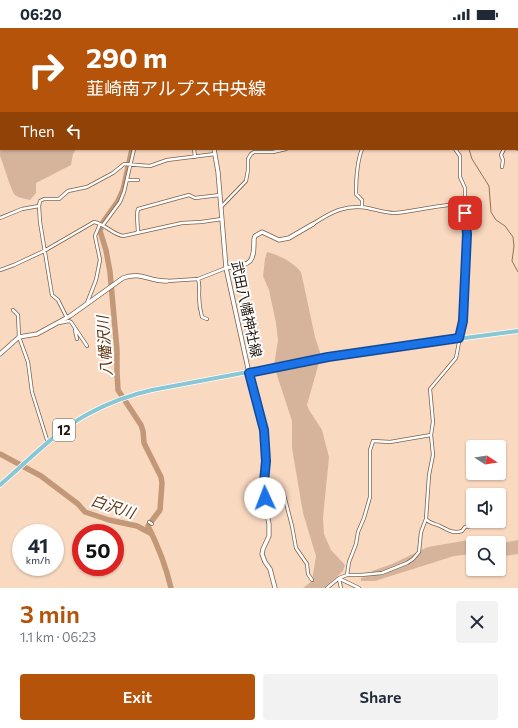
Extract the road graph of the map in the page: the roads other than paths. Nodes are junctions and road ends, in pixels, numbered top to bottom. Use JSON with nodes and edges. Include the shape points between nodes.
{"nodes":[{"id":1,"x":134,"y":150,"type":"edge"},
{"id":2,"x":194,"y":150,"type":"edge"},
{"id":3,"x":214,"y":150,"type":"edge"},
{"id":4,"x":362,"y":150,"type":"edge"},
{"id":5,"x":457,"y":150,"type":"edge"},
{"id":6,"x":504,"y":150,"type":"edge"},
{"id":7,"x":273,"y":151,"type":"edge"},
{"id":8,"x":215,"y":154,"type":"junction"},
{"id":9,"x":195,"y":157,"type":"junction"},
{"id":10,"x":130,"y":165,"type":"junction"},
{"id":11,"x":502,"y":167,"type":"dead end"},
{"id":12,"x":127,"y":180,"type":"junction"},
{"id":13,"x":138,"y":180,"type":"dead end"},
{"id":14,"x":220,"y":194,"type":"junction"},
{"id":15,"x":463,"y":204,"type":"junction"},
{"id":16,"x":39,"y":206,"type":"junction"},
{"id":17,"x":221,"y":207,"type":"junction"},
{"id":18,"x":362,"y":207,"type":"junction"},
{"id":19,"x":0,"y":218,"type":"edge"},
{"id":20,"x":222,"y":219,"type":"junction"},
{"id":21,"x":101,"y":224,"type":"junction"},
{"id":22,"x":313,"y":224,"type":"joint"},
{"id":23,"x":138,"y":233,"type":"junction"},
{"id":24,"x":44,"y":251,"type":"junction"},
{"id":25,"x":226,"y":268,"type":"junction"},
{"id":26,"x":0,"y":270,"type":"edge"},
{"id":27,"x":198,"y":278,"type":"junction"},
{"id":28,"x":167,"y":281,"type":"joint"},
{"id":29,"x":87,"y":303,"type":"junction"},
{"id":30,"x":13,"y":310,"type":"dead end"},
{"id":31,"x":67,"y":318,"type":"junction"},
{"id":32,"x":207,"y":319,"type":"dead end"},
{"id":33,"x":58,"y":323,"type":"junction"},
{"id":34,"x":74,"y":326,"type":"junction"},
{"id":35,"x":518,"y":331,"type":"edge"},
{"id":36,"x":19,"y":337,"type":"junction"},
{"id":37,"x":459,"y":338,"type":"junction"},
{"id":38,"x":77,"y":339,"type":"dead end"},
{"id":39,"x":87,"y":346,"type":"dead end"},
{"id":40,"x":0,"y":354,"type":"edge"},
{"id":41,"x":249,"y":373,"type":"junction"},
{"id":42,"x":431,"y":435,"type":"junction"},
{"id":43,"x":48,"y":444,"type":"junction"},
{"id":44,"x":0,"y":485,"type":"edge"},
{"id":45,"x":265,"y":488,"type":"junction"},
{"id":46,"x":426,"y":519,"type":"junction"},
{"id":47,"x":149,"y":522,"type":"dead end"},
{"id":48,"x":152,"y":524,"type":"dead end"},
{"id":49,"x":466,"y":527,"type":"edge"},
{"id":50,"x":347,"y":575,"type":"junction"},
{"id":51,"x":339,"y":578,"type":"junction"},
{"id":52,"x":312,"y":580,"type":"dead end"},
{"id":53,"x":275,"y":588,"type":"edge"},
{"id":54,"x":326,"y":588,"type":"edge"},
{"id":55,"x":341,"y":588,"type":"edge"},
{"id":56,"x":359,"y":588,"type":"edge"}],
"edges":[{"from":1,"to":10,"type":"street"},
{"from":2,"to":9,"type":"street"},
{"from":3,"to":8,"type":"main road","name":"武田八幡神社線"},
{"from":4,"to":18,"type":"street","via":[[358,160],[356,194],[362,200]]},
{"from":5,"to":15,"type":"street","via":[[460,156],[460,177],[465,188]]},
{"from":6,"to":11,"type":"street","via":[[501,155]]},
{"from":7,"to":17,"type":"street","via":[[250,154],[246,181]]},
{"from":8,"to":9,"type":"street"},
{"from":8,"to":14,"type":"main road","name":"武田八幡神社線"},
{"from":9,"to":10,"type":"street","via":[[167,160],[150,166]]},
{"from":10,"to":12,"type":"street"},
{"from":10,"to":16,"type":"street","via":[[126,164],[87,187],[68,191],[59,199],[44,199],[40,201]]},
{"from":12,"to":13,"type":"street"},
{"from":12,"to":21,"type":"street","via":[[120,202]]},
{"from":14,"to":17,"type":"main road","name":"武田八幡神社線"},
{"from":14,"to":23,"type":"street","via":[[195,198],[189,195],[138,209]]},
{"from":15,"to":18,"type":"street","via":[[395,213]]},
{"from":15,"to":37,"type":"street","via":[[467,234],[463,321]]},
{"from":16,"to":19,"type":"street","via":[[22,209]]},
{"from":16,"to":24,"type":"street"},
{"from":17,"to":20,"type":"main road","name":"武田八幡神社線"},
{"from":18,"to":22,"type":"street","via":[[348,207]]},
{"from":20,"to":23,"type":"street","via":[[182,223]]},
{"from":20,"to":25,"type":"main road","name":"武田八幡神社線"},
{"from":21,"to":23,"type":"street","via":[[123,236]]},
{"from":21,"to":24,"type":"street","via":[[94,222]]},
{"from":21,"to":29,"type":"street","via":[[95,236],[100,260]]},
{"from":22,"to":25,"type":"main road","via":[[289,238],[279,240],[262,232],[255,236],[251,262]]},
{"from":24,"to":26,"type":"street"},
{"from":24,"to":31,"type":"street","via":[[52,295],[58,300]]},
{"from":25,"to":27,"type":"street"},
{"from":25,"to":41,"type":"main road","name":"武田八幡神社線"},
{"from":27,"to":28,"type":"street"},
{"from":27,"to":32,"type":"street","via":[[201,314]]},
{"from":28,"to":29,"type":"main road","via":[[133,275],[123,278]]},
{"from":29,"to":31,"type":"main road"},
{"from":30,"to":36,"type":"street","via":[[18,319]]},
{"from":31,"to":33,"type":"main road"},
{"from":33,"to":34,"type":"street","via":[[69,321]]},
{"from":33,"to":36,"type":"main road","via":[[37,334]]},
{"from":34,"to":38,"type":"street"},
{"from":34,"to":39,"type":"street"},
{"from":35,"to":37,"type":"main road","number":"12"},
{"from":36,"to":40,"type":"main road"},
{"from":36,"to":43,"type":"street","via":[[28,362],[32,392]]},
{"from":37,"to":41,"type":"main road","number":"12","via":[[328,357]]},
{"from":37,"to":42,"type":"street","via":[[456,358],[430,389],[433,422]]},
{"from":41,"to":43,"type":"main road","number":"12","via":[[133,395],[88,414]]},
{"from":41,"to":45,"type":"main road","name":"武田八幡神社線","via":[[264,430]]},
{"from":42,"to":46,"type":"street","via":[[433,455]]},
{"from":42,"to":50,"type":"street","via":[[390,442],[373,441],[370,450],[370,497]]},
{"from":43,"to":44,"type":"main road","number":"12"},
{"from":45,"to":52,"type":"street","via":[[278,487],[283,491],[296,548],[307,564],[308,574]]},
{"from":45,"to":53,"type":"main road","name":"武田八幡神社線","via":[[269,536],[262,554],[270,569]]},
{"from":46,"to":49,"type":"street","via":[[429,523],[451,532],[462,531]]},
{"from":46,"to":50,"type":"street","via":[[421,532],[419,552],[413,559],[382,573]]},
{"from":47,"to":48,"type":"street"},
{"from":50,"to":51,"type":"street"},
{"from":51,"to":54,"type":"street"},
{"from":51,"to":55,"type":"street"},
{"from":51,"to":56,"type":"street"}]}
